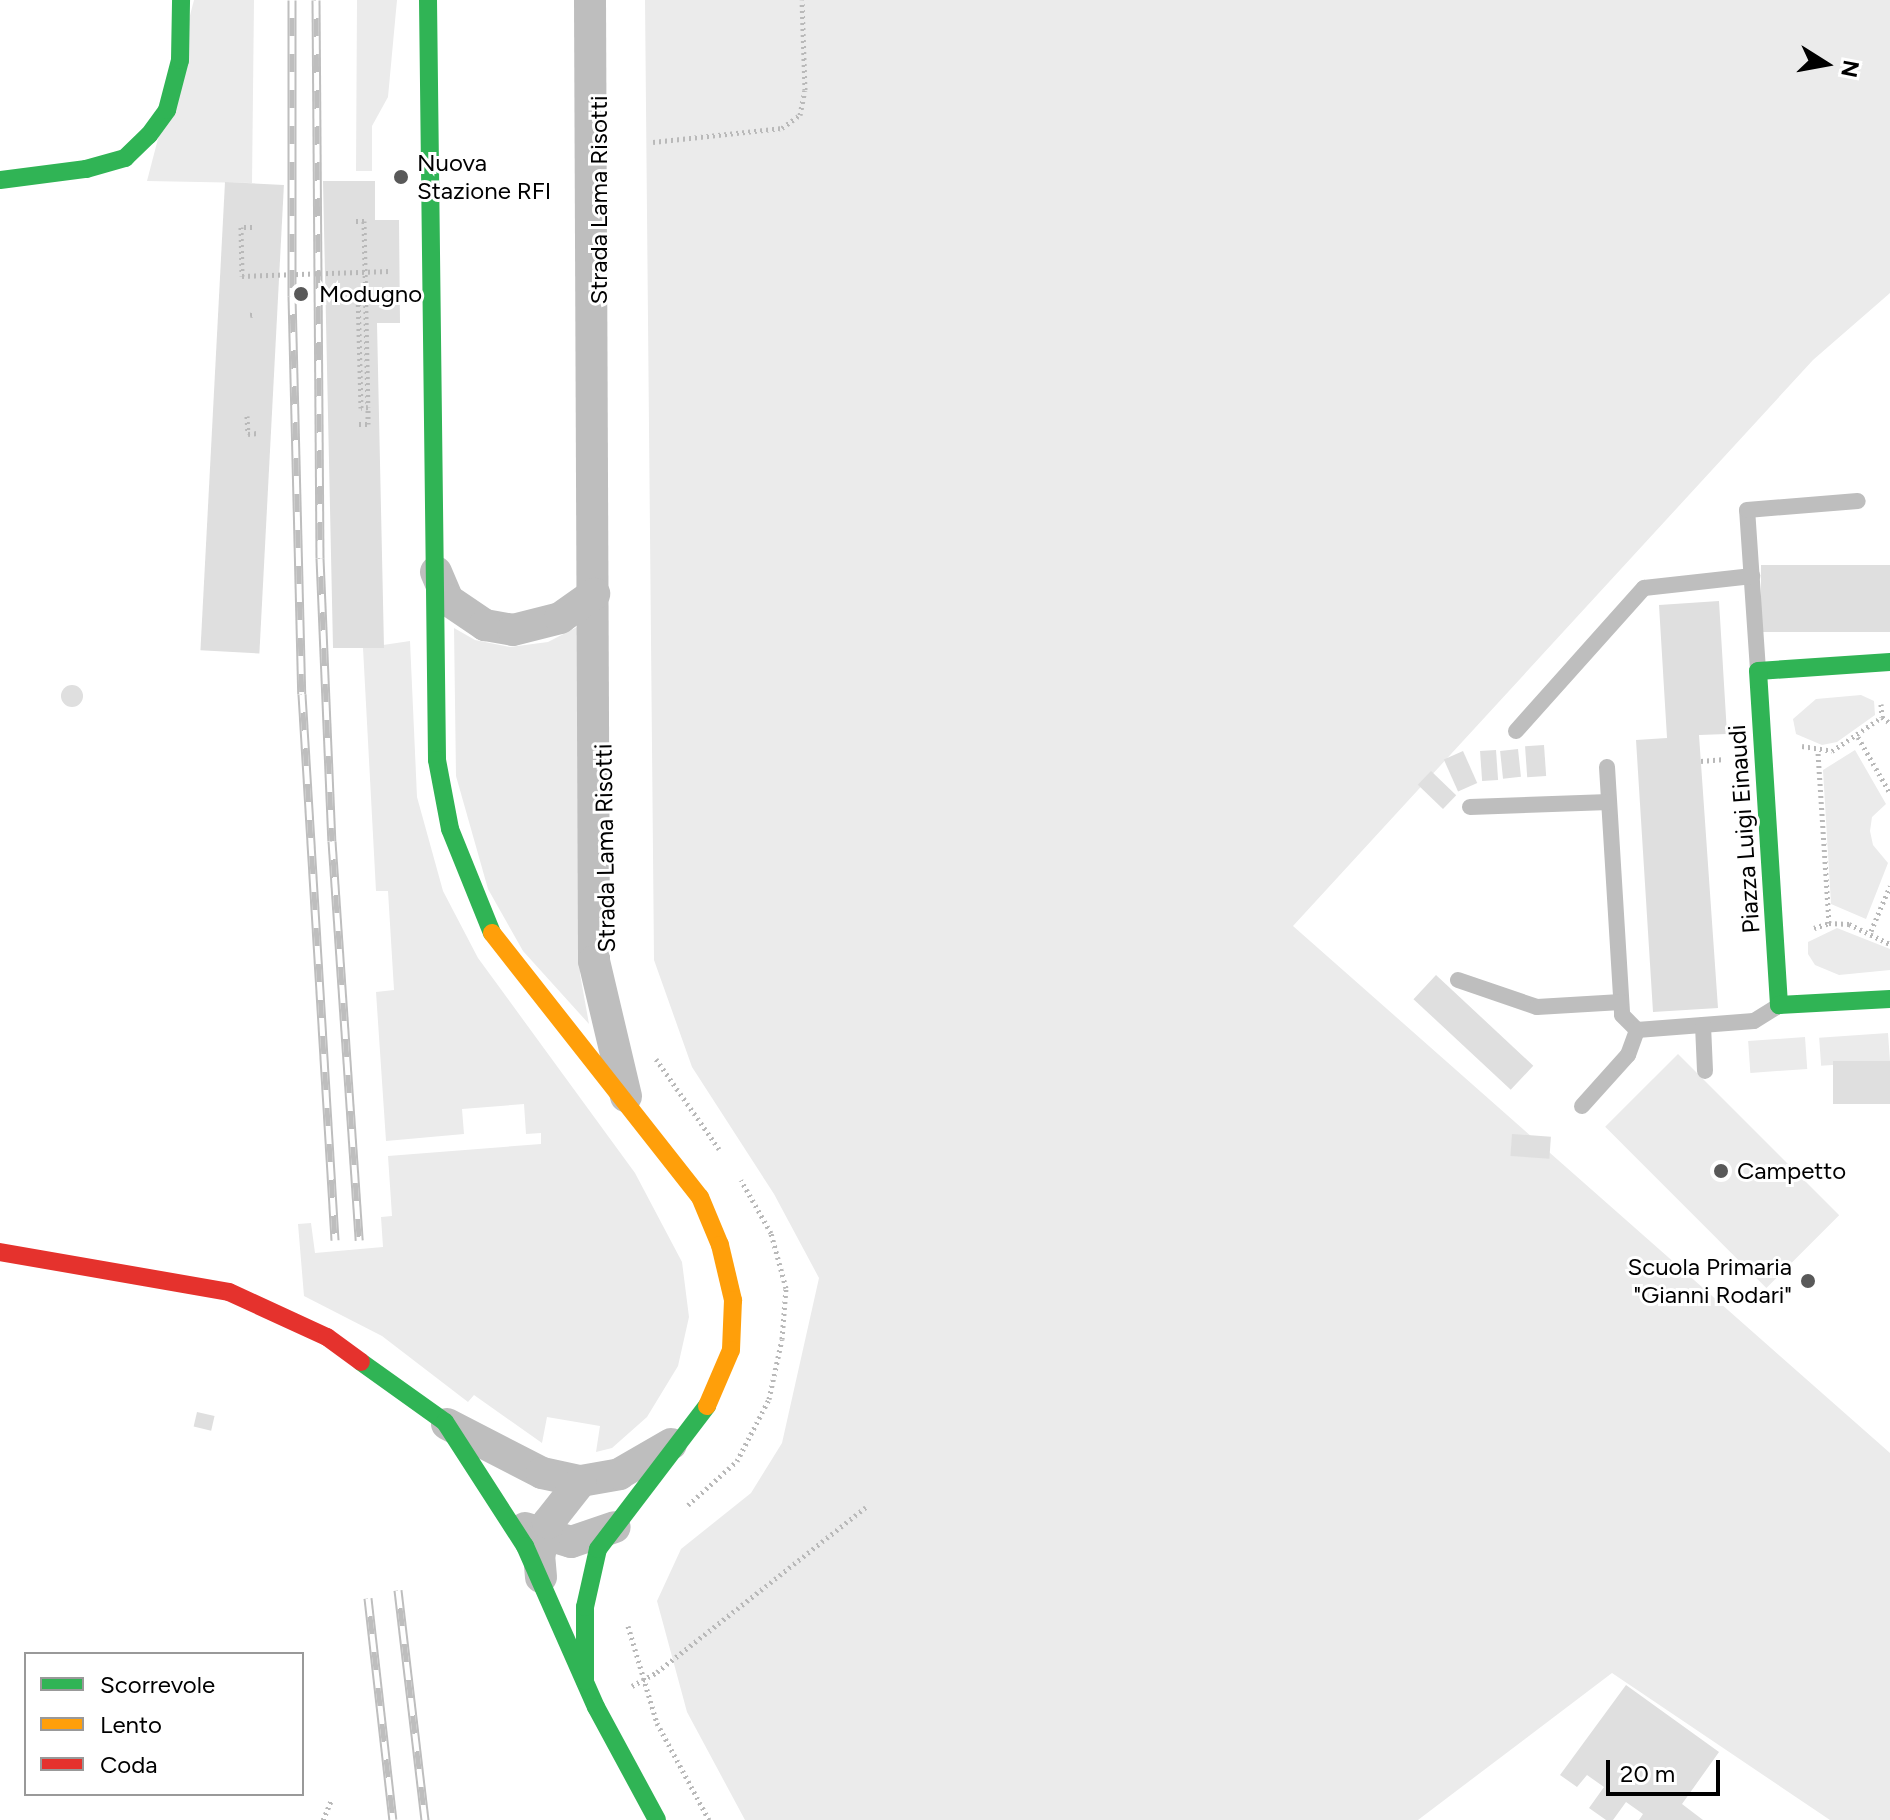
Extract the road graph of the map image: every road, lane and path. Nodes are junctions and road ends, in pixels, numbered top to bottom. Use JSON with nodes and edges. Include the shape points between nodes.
{"nodes":[{"id":1,"x":181,"y":0,"type":"edge"},
{"id":2,"x":428,"y":0,"type":"edge"},
{"id":3,"x":590,"y":0,"type":"edge"},
{"id":4,"x":802,"y":0,"type":"edge"},
{"id":5,"x":653,"y":142,"type":"dead end"},
{"id":6,"x":0,"y":180,"type":"edge"},
{"id":7,"x":356,"y":221,"type":"dead end"},
{"id":8,"x":252,"y":227,"type":"dead end"},
{"id":9,"x":397,"y":266,"type":"dead end"},
{"id":10,"x":366,"y":274,"type":"junction"},
{"id":11,"x":358,"y":296,"type":"dead end"},
{"id":12,"x":368,"y":407,"type":"junction"},
{"id":13,"x":247,"y":416,"type":"dead end"},
{"id":14,"x":359,"y":424,"type":"dead end"},
{"id":15,"x":257,"y":433,"type":"dead end"},
{"id":16,"x":1858,"y":501,"type":"dead end"},
{"id":17,"x":432,"y":561,"type":"junction"},
{"id":18,"x":1752,"y":576,"type":"junction"},
{"id":19,"x":594,"y":594,"type":"junction"},
{"id":20,"x":1890,"y":662,"type":"edge"},
{"id":21,"x":1758,"y":671,"type":"junction"},
{"id":22,"x":1873,"y":695,"type":"dead end"},
{"id":23,"x":1882,"y":717,"type":"junction"},
{"id":24,"x":1890,"y":723,"type":"edge"},
{"id":25,"x":1516,"y":731,"type":"dead end"},
{"id":26,"x":1858,"y":737,"type":"junction"},
{"id":27,"x":1797,"y":744,"type":"dead end"},
{"id":28,"x":1818,"y":752,"type":"junction"},
{"id":29,"x":1607,"y":767,"type":"dead end"},
{"id":30,"x":1890,"y":793,"type":"edge"},
{"id":31,"x":1609,"y":802,"type":"junction"},
{"id":32,"x":1470,"y":807,"type":"dead end"},
{"id":33,"x":1890,"y":886,"type":"edge"},
{"id":34,"x":1829,"y":923,"type":"junction"},
{"id":35,"x":1871,"y":931,"type":"junction"},
{"id":36,"x":1804,"y":939,"type":"dead end"},
{"id":37,"x":1890,"y":944,"type":"edge"},
{"id":38,"x":1458,"y":980,"type":"dead end"},
{"id":39,"x":1890,"y":999,"type":"edge"},
{"id":40,"x":1621,"y":1002,"type":"junction"},
{"id":41,"x":1779,"y":1005,"type":"junction"},
{"id":42,"x":1703,"y":1025,"type":"junction"},
{"id":43,"x":1637,"y":1030,"type":"junction"},
{"id":44,"x":651,"y":1050,"type":"dead end"},
{"id":45,"x":1705,"y":1071,"type":"dead end"},
{"id":46,"x":1582,"y":1106,"type":"dead end"},
{"id":47,"x":631,"y":1110,"type":"junction"},
{"id":48,"x":729,"y":1163,"type":"dead end"},
{"id":49,"x":739,"y":1176,"type":"dead end"},
{"id":50,"x":0,"y":1252,"type":"edge"},
{"id":51,"x":445,"y":1422,"type":"junction"},
{"id":52,"x":692,"y":1431,"type":"junction"},
{"id":53,"x":581,"y":1481,"type":"junction"},
{"id":54,"x":866,"y":1507,"type":"dead end"},
{"id":55,"x":684,"y":1508,"type":"dead end"},
{"id":56,"x":511,"y":1523,"type":"junction"},
{"id":57,"x":615,"y":1527,"type":"junction"},
{"id":58,"x":544,"y":1536,"type":"junction"},
{"id":59,"x":542,"y":1582,"type":"junction"},
{"id":60,"x":627,"y":1610,"type":"dead end"},
{"id":61,"x":644,"y":1680,"type":"junction"},
{"id":62,"x":585,"y":1681,"type":"junction"},
{"id":63,"x":596,"y":1707,"type":"junction"},
{"id":64,"x":332,"y":1799,"type":"dead end"},
{"id":65,"x":323,"y":1820,"type":"edge"},
{"id":66,"x":657,"y":1820,"type":"edge"},
{"id":67,"x":709,"y":1820,"type":"edge"}],
"edges":[{"from":1,"to":6,"type":"street","via":[[180,60],[167,110],[149,135],[125,158],[86,169]]},
{"from":2,"to":17,"type":"street"},
{"from":3,"to":19,"type":"street"},
{"from":4,"to":5,"type":"path","via":[[805,90],[800,115],[782,128]]},
{"from":7,"to":10,"type":"path","via":[[364,221]]},
{"from":8,"to":10,"type":"path","via":[[241,227],[242,276]]},
{"from":9,"to":10,"type":"path","via":[[387,273]]},
{"from":10,"to":12,"type":"path"},
{"from":11,"to":12,"type":"path","via":[[361,408]]},
{"from":12,"to":14,"type":"path","via":[[368,424]]},
{"from":13,"to":15,"type":"path","via":[[248,434]]},
{"from":16,"to":18,"type":"lane","via":[[1747,510]]},
{"from":17,"to":19,"type":"street","via":[[448,600],[485,625],[534,628],[560,618]]},
{"from":17,"to":47,"type":"street","via":[[437,760],[450,829],[473,897],[500,949],[536,999]]},
{"from":18,"to":21,"type":"lane"},
{"from":18,"to":25,"type":"lane","via":[[1644,588]]},
{"from":19,"to":47,"type":"street","via":[[594,961]]},
{"from":20,"to":21,"type":"street"},
{"from":21,"to":41,"type":"street","name":"Piazza Luigi Einaudi"},
{"from":22,"to":23,"type":"path","via":[[1882,705]]},
{"from":23,"to":24,"type":"path"},
{"from":23,"to":26,"type":"path"},
{"from":26,"to":28,"type":"path"},
{"from":26,"to":30,"type":"path"},
{"from":27,"to":28,"type":"path"},
{"from":28,"to":34,"type":"path"},
{"from":29,"to":31,"type":"lane"},
{"from":31,"to":32,"type":"lane"},
{"from":31,"to":40,"type":"lane"},
{"from":33,"to":35,"type":"path"},
{"from":34,"to":35,"type":"path"},
{"from":34,"to":36,"type":"path"},
{"from":35,"to":37,"type":"path"},
{"from":38,"to":40,"type":"lane","via":[[1537,1007]]},
{"from":39,"to":41,"type":"street"},
{"from":40,"to":43,"type":"lane","via":[[1622,1015]]},
{"from":41,"to":42,"type":"lane","via":[[1754,1021]]},
{"from":42,"to":43,"type":"lane"},
{"from":42,"to":45,"type":"lane"},
{"from":43,"to":46,"type":"lane","via":[[1628,1055]]},
{"from":44,"to":48,"type":"path"},
{"from":47,"to":52,"type":"street","via":[[700,1197],[720,1245],[733,1300],[731,1350],[716,1395]]},
{"from":49,"to":55,"type":"path","via":[[771,1233],[782,1274],[782,1339],[769,1399],[737,1461]]},
{"from":50,"to":51,"type":"street","via":[[229,1292],[327,1337]]},
{"from":51,"to":53,"type":"street","via":[[542,1473]]},
{"from":51,"to":56,"type":"street"},
{"from":52,"to":53,"type":"street","via":[[619,1474]]},
{"from":52,"to":57,"type":"street"},
{"from":53,"to":58,"type":"street","via":[[562,1499]]},
{"from":54,"to":61,"type":"path"},
{"from":56,"to":58,"type":"street"},
{"from":56,"to":59,"type":"street"},
{"from":57,"to":58,"type":"street","via":[[588,1540]]},
{"from":57,"to":62,"type":"street","via":[[598,1549],[585,1607]]},
{"from":58,"to":59,"type":"street"},
{"from":59,"to":62,"type":"street"},
{"from":60,"to":61,"type":"path"},
{"from":61,"to":63,"type":"path"},
{"from":61,"to":67,"type":"path","via":[[657,1723]]},
{"from":62,"to":63,"type":"street"},
{"from":63,"to":66,"type":"street"},
{"from":64,"to":65,"type":"path"}]}
